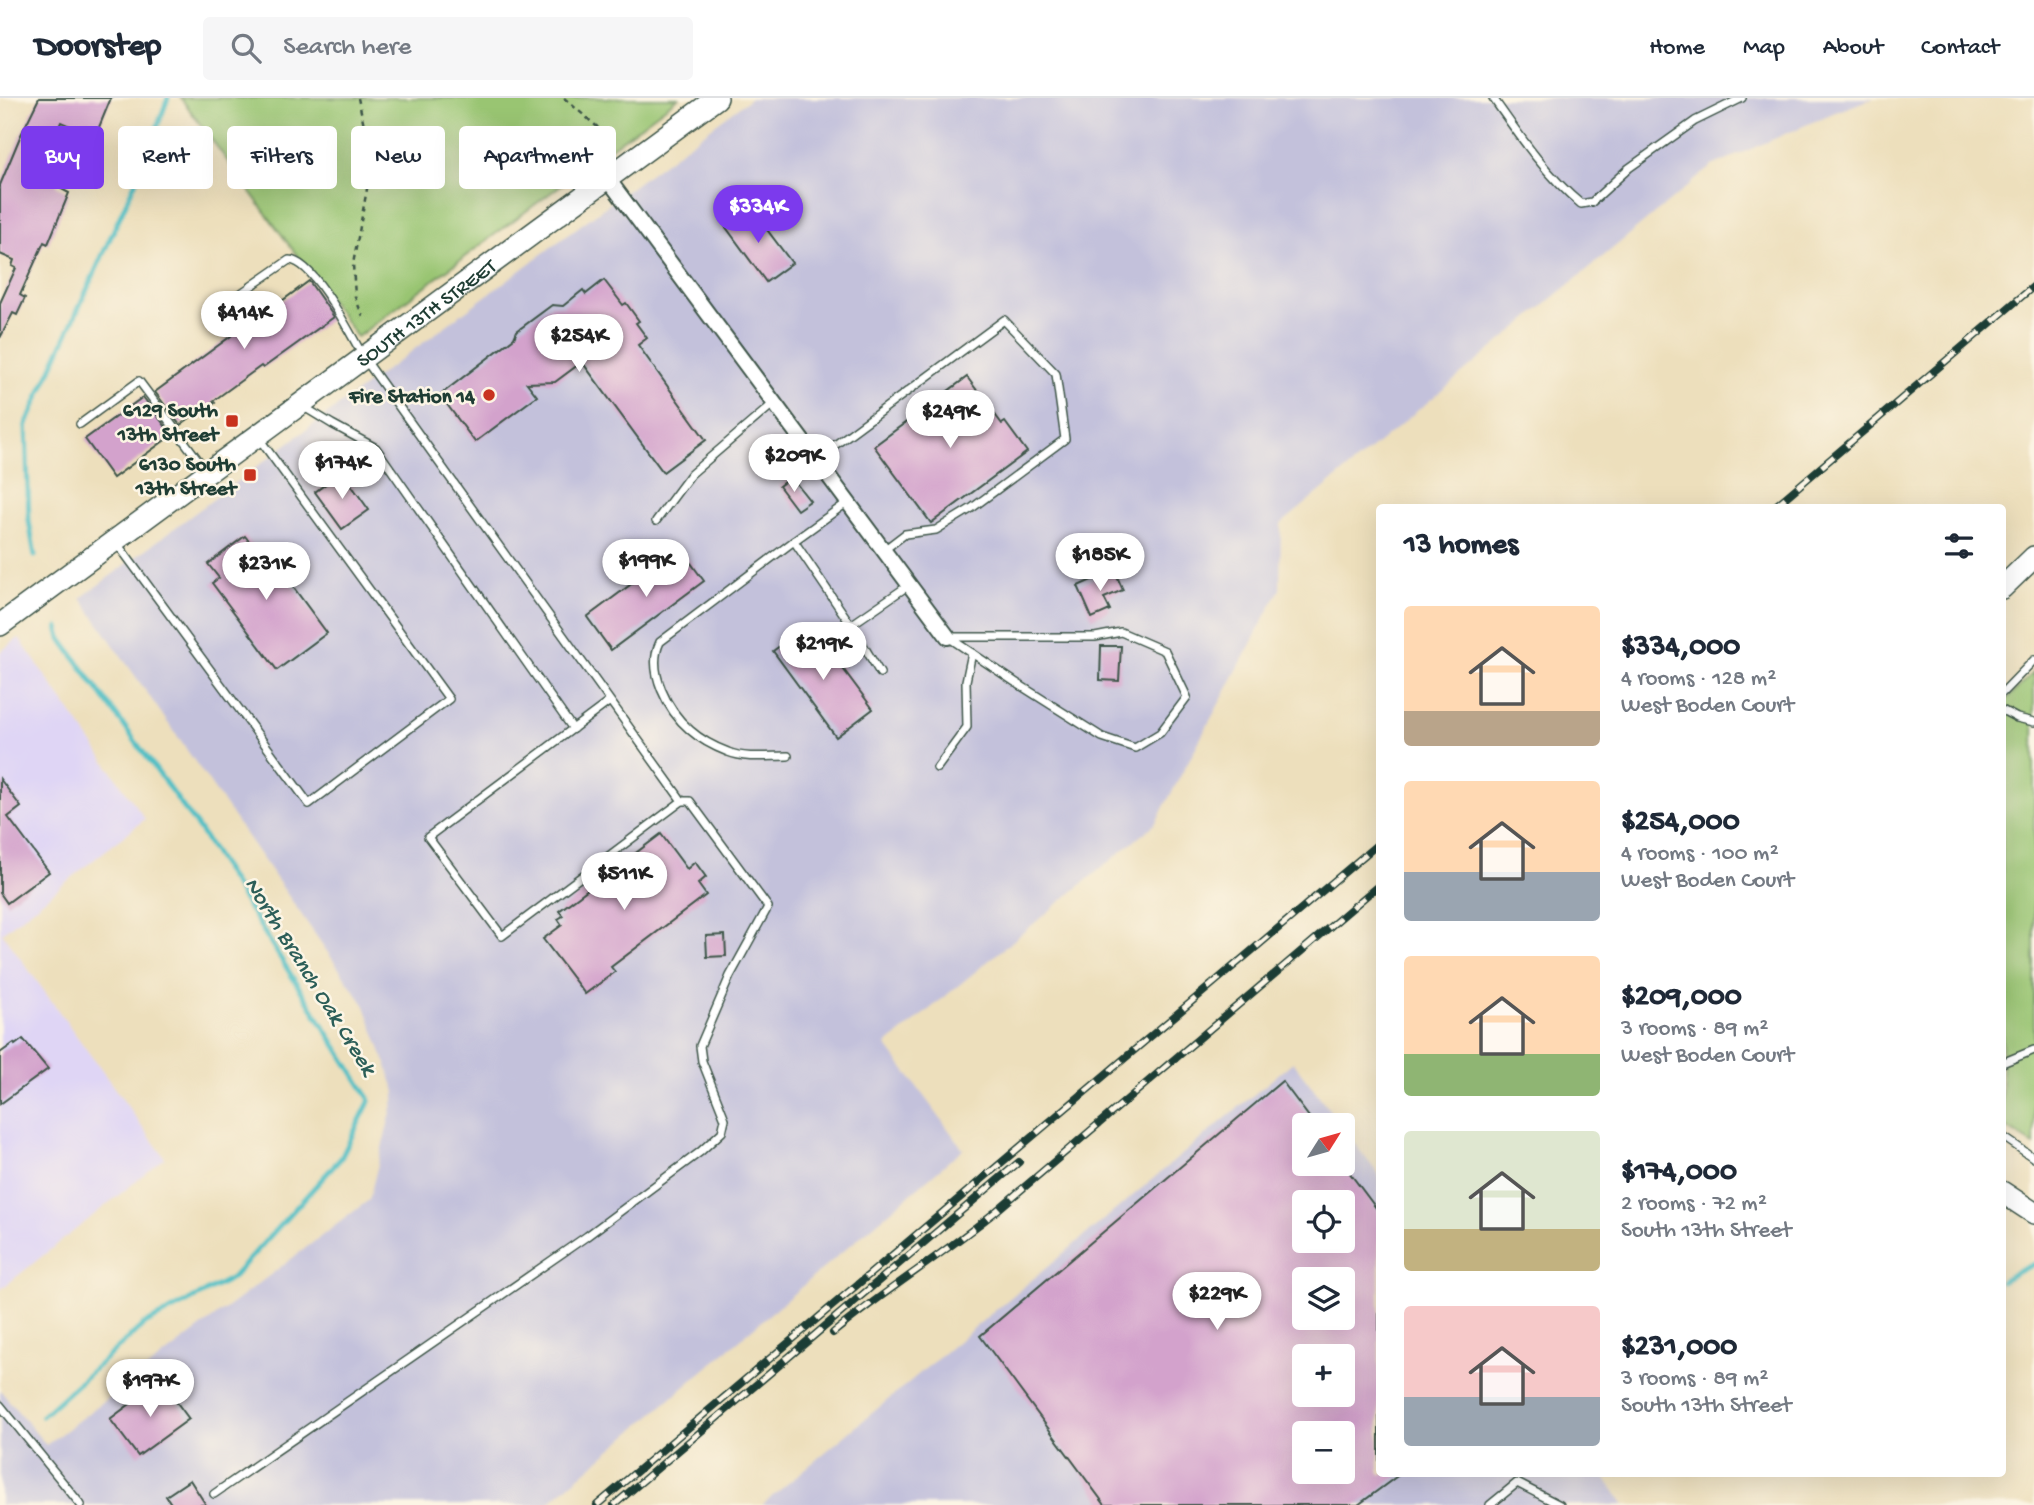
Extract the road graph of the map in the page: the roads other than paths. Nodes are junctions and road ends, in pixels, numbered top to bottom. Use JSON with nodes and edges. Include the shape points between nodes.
{"nodes":[{"id":1,"x":718,"y":98,"type":"edge"},
{"id":2,"x":1493,"y":98,"type":"edge"},
{"id":3,"x":1742,"y":98,"type":"edge"},
{"id":4,"x":616,"y":173,"type":"edge"},
{"id":5,"x":594,"y":189,"type":"edge"},
{"id":6,"x":615,"y":189,"type":"edge"},
{"id":7,"x":237,"y":296,"type":"dead end"},
{"id":8,"x":364,"y":358,"type":"junction"},
{"id":9,"x":774,"y":402,"type":"junction"},
{"id":10,"x":301,"y":404,"type":"junction"},
{"id":11,"x":80,"y":424,"type":"dead end"},
{"id":12,"x":257,"y":436,"type":"junction"},
{"id":13,"x":817,"y":459,"type":"junction"},
{"id":14,"x":208,"y":473,"type":"junction"},
{"id":15,"x":848,"y":502,"type":"junction"},
{"id":16,"x":656,"y":521,"type":"dead end"},
{"id":17,"x":115,"y":541,"type":"junction"},
{"id":18,"x":794,"y":541,"type":"junction"},
{"id":19,"x":884,"y":550,"type":"junction"},
{"id":20,"x":2034,"y":557,"type":"edge"},
{"id":21,"x":910,"y":584,"type":"junction"},
{"id":22,"x":2006,"y":584,"type":"edge"},
{"id":23,"x":0,"y":625,"type":"edge"},
{"id":24,"x":851,"y":625,"type":"junction"},
{"id":25,"x":948,"y":637,"type":"junction"},
{"id":26,"x":972,"y":653,"type":"junction"},
{"id":27,"x":2034,"y":660,"type":"edge"},
{"id":28,"x":880,"y":673,"type":"dead end"},
{"id":29,"x":2006,"y":689,"type":"edge"},
{"id":30,"x":610,"y":701,"type":"junction"},
{"id":31,"x":2006,"y":712,"type":"edge"},
{"id":32,"x":2034,"y":722,"type":"edge"},
{"id":33,"x":573,"y":729,"type":"junction"},
{"id":34,"x":788,"y":756,"type":"dead end"},
{"id":35,"x":937,"y":768,"type":"dead end"},
{"id":36,"x":682,"y":801,"type":"junction"},
{"id":37,"x":2034,"y":1050,"type":"edge"},
{"id":38,"x":2006,"y":1061,"type":"edge"},
{"id":39,"x":2006,"y":1139,"type":"edge"},
{"id":40,"x":2034,"y":1158,"type":"edge"},
{"id":41,"x":2006,"y":1195,"type":"edge"},
{"id":42,"x":2034,"y":1213,"type":"edge"},
{"id":43,"x":0,"y":1405,"type":"edge"},
{"id":44,"x":214,"y":1494,"type":"dead end"},
{"id":45,"x":81,"y":1505,"type":"edge"},
{"id":46,"x":1490,"y":1505,"type":"edge"},
{"id":47,"x":1560,"y":1505,"type":"edge"}],
"edges":[{"from":1,"to":4,"type":"street","name":"SOUTH 13TH STREET"},
{"from":2,"to":3,"type":"lane","via":[[1550,173],[1581,204],[1592,202],[1629,168],[1695,121]]},
{"from":5,"to":8,"type":"street","name":"SOUTH 13TH STREET"},
{"from":6,"to":9,"type":"street"},
{"from":7,"to":8,"type":"lane","via":[[294,260],[306,267]]},
{"from":8,"to":10,"type":"street","name":"SOUTH 13TH STREET"},
{"from":8,"to":30,"type":"lane"},
{"from":9,"to":13,"type":"street"},
{"from":9,"to":16,"type":"lane","via":[[691,474]]},
{"from":10,"to":12,"type":"street","name":"SOUTH 13TH STREET"},
{"from":10,"to":33,"type":"lane","via":[[376,448]]},
{"from":11,"to":14,"type":"lane","via":[[139,381]]},
{"from":12,"to":14,"type":"street","name":"SOUTH 13TH STREET"},
{"from":12,"to":17,"type":"lane","via":[[449,699],[309,804]]},
{"from":13,"to":15,"type":"street"},
{"from":13,"to":19,"type":"lane","via":[[1004,320],[1056,374],[1065,439],[972,508],[936,530],[905,534]]},
{"from":14,"to":17,"type":"street","name":"SOUTH 13TH STREET"},
{"from":15,"to":18,"type":"lane"},
{"from":15,"to":19,"type":"street"},
{"from":17,"to":23,"type":"street","name":"SOUTH 13TH STREET"},
{"from":18,"to":24,"type":"lane"},
{"from":18,"to":34,"type":"lane","via":[[660,642],[656,651],[661,690],[689,730],[730,753]]},
{"from":19,"to":21,"type":"street"},
{"from":20,"to":22,"type":"street"},
{"from":21,"to":24,"type":"lane"},
{"from":21,"to":25,"type":"street"},
{"from":24,"to":28,"type":"lane"},
{"from":25,"to":26,"type":"lane"},
{"from":25,"to":26,"type":"lane","via":[[1095,637],[1121,632],[1165,651],[1187,697],[1160,733],[1135,748],[1102,737]]},
{"from":26,"to":35,"type":"lane","via":[[965,681],[967,727]]},
{"from":27,"to":29,"type":"lane"},
{"from":30,"to":33,"type":"lane"},
{"from":30,"to":36,"type":"lane"},
{"from":31,"to":32,"type":"lane"},
{"from":33,"to":36,"type":"lane","via":[[428,837],[502,936]]},
{"from":36,"to":44,"type":"lane","via":[[690,801],[768,906],[730,976],[700,1046],[725,1119],[722,1132],[576,1244]]},
{"from":37,"to":38,"type":"lane"},
{"from":39,"to":40,"type":"lane"},
{"from":41,"to":42,"type":"street"},
{"from":43,"to":45,"type":"lane"},
{"from":46,"to":47,"type":"lane","via":[[1517,1483]]}]}
